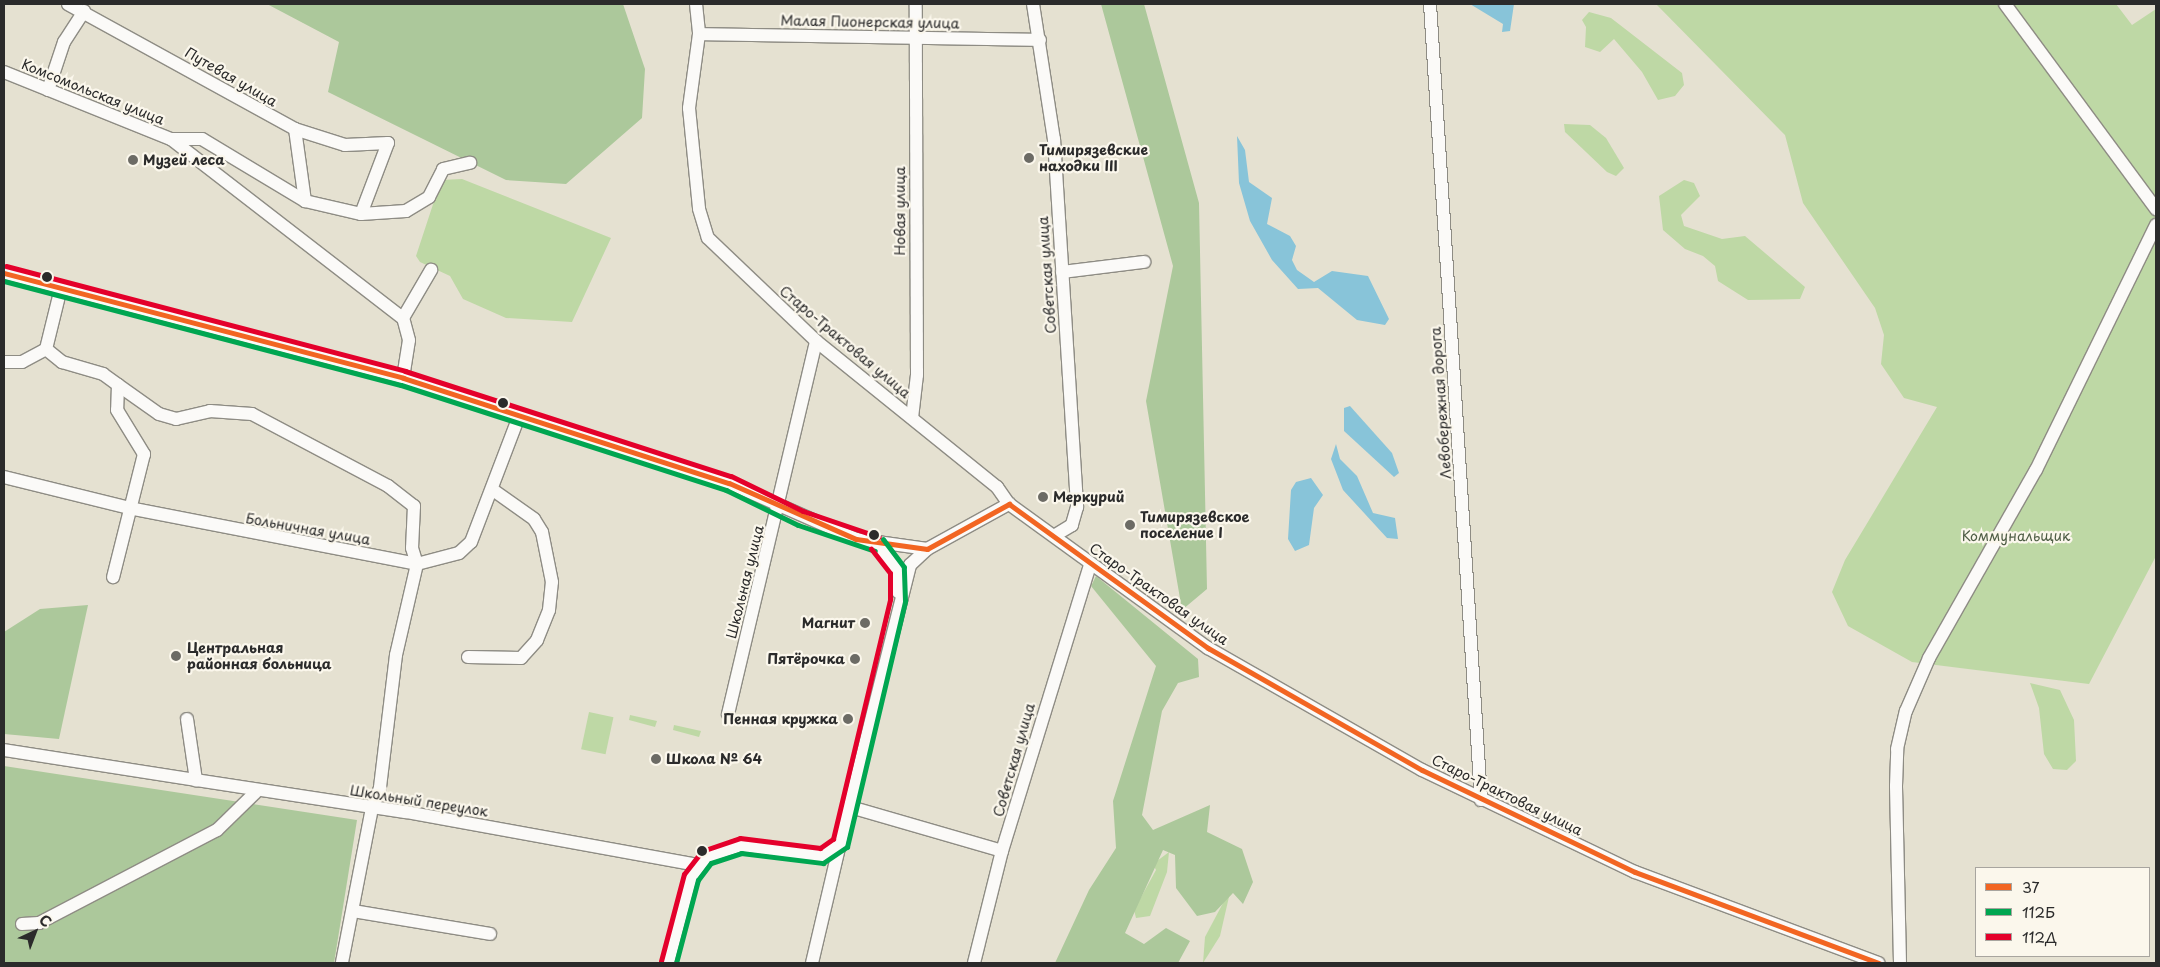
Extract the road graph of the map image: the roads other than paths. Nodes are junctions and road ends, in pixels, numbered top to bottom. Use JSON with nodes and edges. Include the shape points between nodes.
{"nodes":[{"id":1,"x":68,"y":4,"type":"edge"},
{"id":2,"x":696,"y":4,"type":"edge"},
{"id":3,"x":916,"y":4,"type":"edge"},
{"id":4,"x":1033,"y":4,"type":"edge"},
{"id":5,"x":1430,"y":4,"type":"edge"},
{"id":6,"x":2005,"y":4,"type":"edge"},
{"id":7,"x":84,"y":10,"type":"junction"},
{"id":8,"x":699,"y":34,"type":"junction"},
{"id":9,"x":914,"y":39,"type":"junction"},
{"id":10,"x":1040,"y":40,"type":"junction"},
{"id":11,"x":4,"y":72,"type":"edge"},
{"id":12,"x":48,"y":90,"type":"junction"},
{"id":13,"x":294,"y":129,"type":"junction"},
{"id":14,"x":171,"y":139,"type":"junction"},
{"id":15,"x":470,"y":163,"type":"dead end"},
{"id":16,"x":305,"y":200,"type":"junction"},
{"id":17,"x":2156,"y":209,"type":"edge"},
{"id":18,"x":361,"y":214,"type":"junction"},
{"id":19,"x":2156,"y":225,"type":"edge"},
{"id":20,"x":1144,"y":262,"type":"dead end"},
{"id":21,"x":431,"y":270,"type":"dead end"},
{"id":22,"x":1062,"y":272,"type":"junction"},
{"id":23,"x":4,"y":273,"type":"edge"},
{"id":24,"x":61,"y":288,"type":"junction"},
{"id":25,"x":403,"y":318,"type":"junction"},
{"id":26,"x":816,"y":341,"type":"junction"},
{"id":27,"x":46,"y":349,"type":"junction"},
{"id":28,"x":4,"y":362,"type":"edge"},
{"id":29,"x":403,"y":378,"type":"junction"},
{"id":30,"x":118,"y":385,"type":"junction"},
{"id":31,"x":519,"y":416,"type":"junction"},
{"id":32,"x":912,"y":418,"type":"junction"},
{"id":33,"x":4,"y":476,"type":"edge"},
{"id":34,"x":493,"y":490,"type":"junction"},
{"id":35,"x":774,"y":503,"type":"junction"},
{"id":36,"x":1009,"y":504,"type":"junction"},
{"id":37,"x":129,"y":508,"type":"junction"},
{"id":38,"x":1054,"y":536,"type":"junction"},
{"id":39,"x":877,"y":544,"type":"junction"},
{"id":40,"x":927,"y":549,"type":"junction"},
{"id":41,"x":417,"y":564,"type":"junction"},
{"id":42,"x":1090,"y":565,"type":"junction"},
{"id":43,"x":112,"y":577,"type":"dead end"},
{"id":44,"x":898,"y":600,"type":"junction"},
{"id":45,"x":468,"y":657,"type":"dead end"},
{"id":46,"x":728,"y":714,"type":"dead end"},
{"id":47,"x":187,"y":719,"type":"dead end"},
{"id":48,"x":4,"y":750,"type":"edge"},
{"id":49,"x":196,"y":780,"type":"junction"},
{"id":50,"x":256,"y":792,"type":"junction"},
{"id":51,"x":1481,"y":800,"type":"junction"},
{"id":52,"x":850,"y":807,"type":"junction"},
{"id":53,"x":372,"y":808,"type":"junction"},
{"id":54,"x":840,"y":844,"type":"junction"},
{"id":55,"x":1002,"y":851,"type":"junction"},
{"id":56,"x":697,"y":865,"type":"junction"},
{"id":57,"x":353,"y":911,"type":"junction"},
{"id":58,"x":22,"y":924,"type":"dead end"},
{"id":59,"x":490,"y":934,"type":"dead end"},
{"id":60,"x":342,"y":963,"type":"edge"},
{"id":61,"x":668,"y":963,"type":"edge"},
{"id":62,"x":812,"y":963,"type":"edge"},
{"id":63,"x":974,"y":963,"type":"edge"},
{"id":64,"x":1879,"y":963,"type":"edge"},
{"id":65,"x":1900,"y":963,"type":"edge"}],
"edges":[{"from":1,"to":7,"type":"street","name":"Путевая улица"},
{"from":2,"to":8,"type":"street","name":"Старо-Трактовая улица"},
{"from":3,"to":9,"type":"street","name":"Новая улица"},
{"from":4,"to":10,"type":"street","name":"Советская улица"},
{"from":5,"to":51,"type":"street","name":"Левобережная дорога"},
{"from":6,"to":17,"type":"street"},
{"from":7,"to":12,"type":"street","via":[[64,42]]},
{"from":7,"to":13,"type":"street","name":"Путевая улица"},
{"from":8,"to":9,"type":"street","name":"Малая Пионерская улица"},
{"from":8,"to":26,"type":"street","name":"Старо-Трактовая улица","via":[[689,108],[702,225],[718,249]]},
{"from":9,"to":10,"type":"street","name":"Малая Пионерская улица"},
{"from":9,"to":32,"type":"street","name":"Новая улица","via":[[917,375]]},
{"from":10,"to":22,"type":"street","name":"Советская улица","via":[[1054,139]]},
{"from":11,"to":12,"type":"street","name":"Комсомольская улица"},
{"from":12,"to":14,"type":"street","name":"Комсомольская улица"},
{"from":13,"to":16,"type":"street"},
{"from":13,"to":18,"type":"street","name":"Путевая улица","via":[[345,145],[388,143]]},
{"from":14,"to":16,"type":"street","name":"Комсомольская улица","via":[[202,139]]},
{"from":14,"to":25,"type":"street"},
{"from":15,"to":18,"type":"street","name":"Комсомольская улица","via":[[443,169],[429,197],[406,211]]},
{"from":16,"to":18,"type":"street","name":"Комсомольская улица"},
{"from":19,"to":65,"type":"street","via":[[2036,470],[1929,658],[1906,711],[1897,750],[1896,786]]},
{"from":20,"to":22,"type":"street"},
{"from":21,"to":25,"type":"street"},
{"from":22,"to":38,"type":"street","name":"Советская улица","via":[[1077,507],[1072,525]]},
{"from":23,"to":24,"type":"street"},
{"from":24,"to":27,"type":"street"},
{"from":24,"to":29,"type":"street"},
{"from":25,"to":29,"type":"street","via":[[409,340]]},
{"from":26,"to":32,"type":"street","name":"Старо-Трактовая улица"},
{"from":26,"to":35,"type":"street","name":"Школьная улица"},
{"from":27,"to":28,"type":"street","via":[[22,362]]},
{"from":27,"to":30,"type":"street","via":[[62,362],[103,374]]},
{"from":29,"to":31,"type":"street"},
{"from":30,"to":37,"type":"street","via":[[117,410],[145,462]]},
{"from":30,"to":41,"type":"street","via":[[159,414],[176,418],[210,411],[252,414],[388,486],[414,506],[412,548]]},
{"from":31,"to":34,"type":"street","name":"Больничная улица"},
{"from":31,"to":35,"type":"street","via":[[729,482]]},
{"from":32,"to":36,"type":"street","name":"Старо-Трактовая улица","via":[[997,487]]},
{"from":33,"to":37,"type":"street","name":"Больничная улица"},
{"from":34,"to":41,"type":"street","name":"Больничная улица","via":[[466,548]]},
{"from":34,"to":45,"type":"street","via":[[534,519],[542,532],[552,582],[550,610],[537,640],[521,658]]},
{"from":35,"to":39,"type":"street","via":[[800,518]]},
{"from":35,"to":46,"type":"street","name":"Школьная улица","via":[[774,525]]},
{"from":36,"to":38,"type":"street","name":"Старо-Трактовая улица"},
{"from":36,"to":40,"type":"street"},
{"from":37,"to":41,"type":"street","name":"Больничная улица"},
{"from":37,"to":43,"type":"street"},
{"from":38,"to":42,"type":"street","name":"Старо-Трактовая улица"},
{"from":39,"to":40,"type":"street"},
{"from":39,"to":44,"type":"street","via":[[897,570]]},
{"from":40,"to":44,"type":"street","via":[[910,565]]},
{"from":41,"to":53,"type":"street","via":[[396,656],[380,788]]},
{"from":42,"to":51,"type":"street","name":"Старо-Трактовая улица","via":[[1214,652]]},
{"from":42,"to":55,"type":"street","name":"Советская улица"},
{"from":44,"to":52,"type":"street"},
{"from":47,"to":49,"type":"street"},
{"from":48,"to":49,"type":"street","name":"Школьный переулок"},
{"from":49,"to":50,"type":"street","name":"Школьный переулок"},
{"from":50,"to":53,"type":"street","name":"Школьный переулок"},
{"from":50,"to":58,"type":"street","via":[[217,830],[39,923]]},
{"from":51,"to":64,"type":"street","name":"Старо-Трактовая улица","via":[[1635,872]]},
{"from":52,"to":54,"type":"street"},
{"from":52,"to":55,"type":"street"},
{"from":53,"to":56,"type":"street","name":"Школьный переулок"},
{"from":53,"to":57,"type":"street"},
{"from":54,"to":56,"type":"street","via":[[822,856],[740,845],[706,857]]},
{"from":54,"to":62,"type":"street"},
{"from":55,"to":63,"type":"street","name":"Советская улица"},
{"from":56,"to":61,"type":"street"},
{"from":57,"to":59,"type":"street"},
{"from":57,"to":60,"type":"street"}]}
